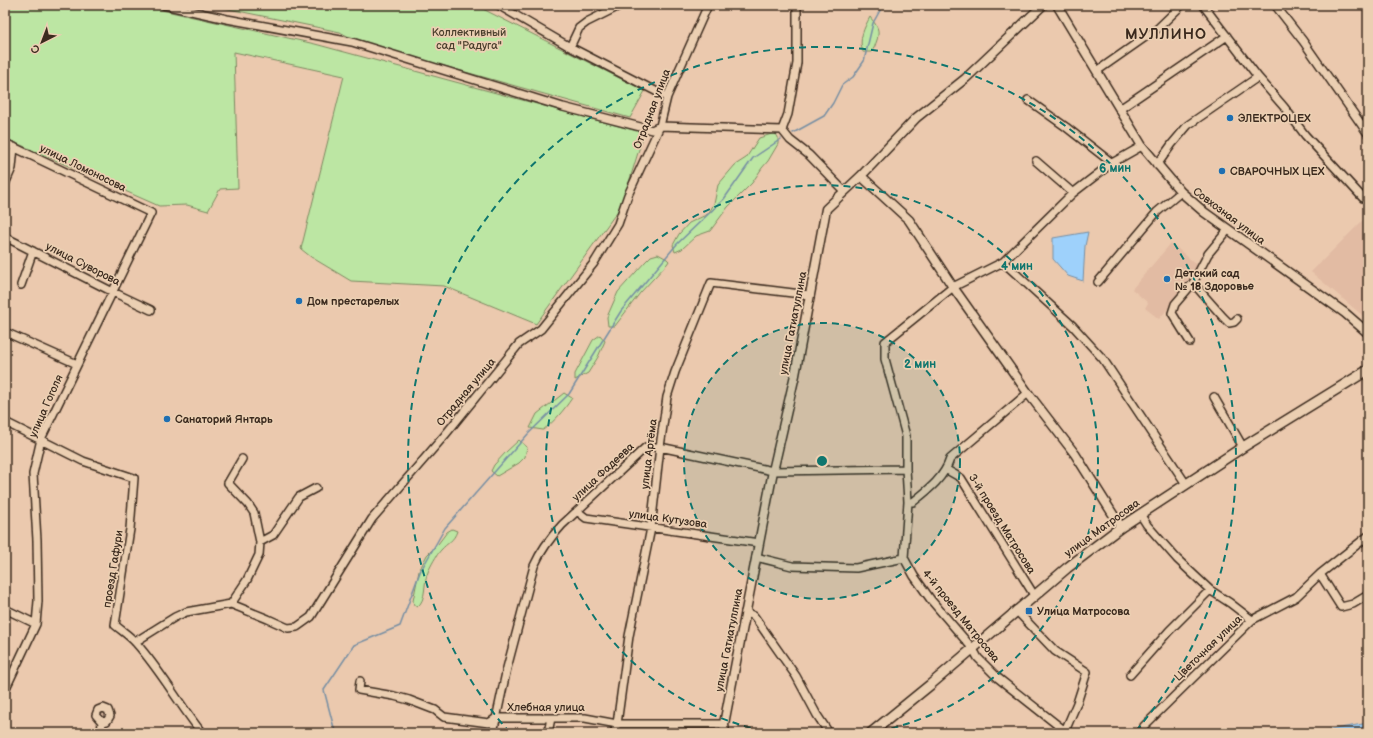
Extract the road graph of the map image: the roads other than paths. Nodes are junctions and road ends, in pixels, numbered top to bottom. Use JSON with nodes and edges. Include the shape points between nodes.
{"nodes":[{"id":1,"x":164,"y":5,"type":"edge"},
{"id":2,"x":498,"y":5,"type":"edge"},
{"id":3,"x":621,"y":5,"type":"edge"},
{"id":4,"x":708,"y":5,"type":"edge"},
{"id":5,"x":796,"y":5,"type":"edge"},
{"id":6,"x":1043,"y":5,"type":"edge"},
{"id":7,"x":1057,"y":5,"type":"edge"},
{"id":8,"x":1182,"y":5,"type":"edge"},
{"id":9,"x":1203,"y":5,"type":"edge"},
{"id":10,"x":1275,"y":5,"type":"edge"},
{"id":11,"x":1227,"y":36,"type":"junction"},
{"id":12,"x":570,"y":47,"type":"junction"},
{"id":13,"x":1097,"y":71,"type":"junction"},
{"id":14,"x":1258,"y":77,"type":"junction"},
{"id":15,"x":667,"y":97,"type":"junction"},
{"id":16,"x":1028,"y":100,"type":"dead end"},
{"id":17,"x":1120,"y":109,"type":"junction"},
{"id":18,"x":660,"y":126,"type":"junction"},
{"id":19,"x":782,"y":130,"type":"junction"},
{"id":20,"x":1368,"y":134,"type":"edge"},
{"id":21,"x":5,"y":143,"type":"edge"},
{"id":22,"x":1142,"y":146,"type":"junction"},
{"id":23,"x":14,"y":147,"type":"junction"},
{"id":24,"x":1036,"y":161,"type":"dead end"},
{"id":25,"x":1112,"y":164,"type":"junction"},
{"id":26,"x":1157,"y":165,"type":"junction"},
{"id":27,"x":861,"y":176,"type":"junction"},
{"id":28,"x":5,"y":184,"type":"edge"},
{"id":29,"x":844,"y":191,"type":"junction"},
{"id":30,"x":1181,"y":192,"type":"junction"},
{"id":31,"x":1073,"y":193,"type":"junction"},
{"id":32,"x":1368,"y":197,"type":"edge"},
{"id":33,"x":150,"y":213,"type":"joint"},
{"id":34,"x":1228,"y":230,"type":"junction"},
{"id":35,"x":5,"y":236,"type":"edge"},
{"id":36,"x":33,"y":251,"type":"junction"},
{"id":37,"x":1003,"y":262,"type":"junction"},
{"id":38,"x":1098,"y":282,"type":"dead end"},
{"id":39,"x":1193,"y":283,"type":"junction"},
{"id":40,"x":22,"y":285,"type":"dead end"},
{"id":41,"x":953,"y":287,"type":"junction"},
{"id":42,"x":113,"y":292,"type":"junction"},
{"id":43,"x":809,"y":295,"type":"junction"},
{"id":44,"x":151,"y":310,"type":"dead end"},
{"id":45,"x":1237,"y":319,"type":"dead end"},
{"id":46,"x":5,"y":332,"type":"edge"},
{"id":47,"x":1368,"y":333,"type":"edge"},
{"id":48,"x":1190,"y":342,"type":"dead end"},
{"id":49,"x":77,"y":364,"type":"junction"},
{"id":50,"x":1368,"y":370,"type":"edge"},
{"id":51,"x":1028,"y":393,"type":"junction"},
{"id":52,"x":1214,"y":397,"type":"dead end"},
{"id":53,"x":5,"y":422,"type":"edge"},
{"id":54,"x":41,"y":439,"type":"junction"},
{"id":55,"x":660,"y":447,"type":"junction"},
{"id":56,"x":1243,"y":447,"type":"junction"},
{"id":57,"x":242,"y":459,"type":"dead end"},
{"id":58,"x":906,"y":468,"type":"junction"},
{"id":59,"x":946,"y":470,"type":"junction"},
{"id":60,"x":773,"y":471,"type":"junction"},
{"id":61,"x":1186,"y":484,"type":"junction"},
{"id":62,"x":316,"y":488,"type":"dead end"},
{"id":63,"x":908,"y":502,"type":"junction"},
{"id":64,"x":577,"y":511,"type":"junction"},
{"id":65,"x":1140,"y":514,"type":"junction"},
{"id":66,"x":1121,"y":527,"type":"junction"},
{"id":67,"x":651,"y":528,"type":"junction"},
{"id":68,"x":1368,"y":536,"type":"edge"},
{"id":69,"x":260,"y":542,"type":"junction"},
{"id":70,"x":759,"y":543,"type":"junction"},
{"id":71,"x":756,"y":557,"type":"junction"},
{"id":72,"x":904,"y":558,"type":"junction"},
{"id":73,"x":1320,"y":574,"type":"junction"},
{"id":74,"x":1210,"y":590,"type":"junction"},
{"id":75,"x":1034,"y":595,"type":"junction"},
{"id":76,"x":1368,"y":595,"type":"edge"},
{"id":77,"x":231,"y":604,"type":"junction"},
{"id":78,"x":5,"y":609,"type":"edge"},
{"id":79,"x":1016,"y":610,"type":"junction"},
{"id":80,"x":745,"y":612,"type":"junction"},
{"id":81,"x":1252,"y":620,"type":"junction"},
{"id":82,"x":36,"y":624,"type":"junction"},
{"id":83,"x":135,"y":642,"type":"junction"},
{"id":84,"x":973,"y":649,"type":"junction"},
{"id":85,"x":1130,"y":675,"type":"dead end"},
{"id":86,"x":360,"y":681,"type":"dead end"},
{"id":87,"x":5,"y":690,"type":"edge"},
{"id":88,"x":496,"y":718,"type":"junction"},
{"id":89,"x":551,"y":718,"type":"junction"},
{"id":90,"x":102,"y":722,"type":"dead end"},
{"id":91,"x":617,"y":724,"type":"junction"},
{"id":92,"x":724,"y":724,"type":"junction"},
{"id":93,"x":1144,"y":726,"type":"dead end"},
{"id":94,"x":101,"y":733,"type":"edge"},
{"id":95,"x":202,"y":733,"type":"edge"},
{"id":96,"x":493,"y":733,"type":"edge"},
{"id":97,"x":548,"y":733,"type":"edge"},
{"id":98,"x":614,"y":733,"type":"edge"},
{"id":99,"x":725,"y":733,"type":"edge"},
{"id":100,"x":829,"y":733,"type":"edge"},
{"id":101,"x":871,"y":733,"type":"edge"}],
"edges":[{"from":1,"to":18,"type":"street","via":[[352,42],[563,107],[652,130]]},
{"from":2,"to":12,"type":"street"},
{"from":3,"to":12,"type":"street","via":[[579,28]]},
{"from":4,"to":15,"type":"street","name":"Отрадная улица"},
{"from":5,"to":19,"type":"street","via":[[797,63],[788,114]]},
{"from":6,"to":27,"type":"street","name":"улица Гатиатуллина","via":[[966,78],[916,118]]},
{"from":7,"to":13,"type":"street","name":"Совхозная улица"},
{"from":8,"to":13,"type":"street","via":[[1157,29]]},
{"from":9,"to":11,"type":"street"},
{"from":10,"to":20,"type":"street"},
{"from":11,"to":14,"type":"street"},
{"from":11,"to":17,"type":"street"},
{"from":12,"to":15,"type":"street"},
{"from":13,"to":17,"type":"street","name":"Совхозная улица"},
{"from":14,"to":26,"type":"street","via":[[1188,125]]},
{"from":14,"to":32,"type":"street","via":[[1305,135],[1363,198]]},
{"from":15,"to":18,"type":"street","name":"Отрадная улица"},
{"from":16,"to":25,"type":"street"},
{"from":17,"to":22,"type":"street","name":"Совхозная улица"},
{"from":18,"to":19,"type":"street"},
{"from":18,"to":77,"type":"street","name":"Отрадная улица","via":[[628,195],[618,224],[594,263],[541,329],[519,344],[372,519],[311,617],[297,627],[288,628]]},
{"from":19,"to":29,"type":"street"},
{"from":21,"to":23,"type":"street","name":"улица Ломоносова"},
{"from":22,"to":25,"type":"street"},
{"from":22,"to":26,"type":"street","name":"Совхозная улица"},
{"from":23,"to":28,"type":"street","via":[[12,168]]},
{"from":23,"to":33,"type":"street","name":"улица Ломоносова"},
{"from":24,"to":31,"type":"street"},
{"from":25,"to":31,"type":"street"},
{"from":26,"to":30,"type":"street","name":"Совхозная улица"},
{"from":27,"to":29,"type":"street","name":"улица Гатиатуллина"},
{"from":27,"to":41,"type":"street","via":[[909,220]]},
{"from":29,"to":43,"type":"street","name":"улица Гатиатуллина","via":[[826,209]]},
{"from":30,"to":34,"type":"street","name":"Совхозная улица"},
{"from":30,"to":38,"type":"street","via":[[1157,212]]},
{"from":31,"to":37,"type":"street"},
{"from":33,"to":42,"type":"street","name":"улица Гоголя"},
{"from":34,"to":39,"type":"street","via":[[1208,254]]},
{"from":34,"to":47,"type":"street","name":"Совхозная улица","via":[[1345,313]]},
{"from":35,"to":36,"type":"street","name":"улица Суворова"},
{"from":36,"to":40,"type":"street"},
{"from":36,"to":42,"type":"street","name":"улица Суворова"},
{"from":37,"to":41,"type":"street"},
{"from":37,"to":61,"type":"street","via":[[1073,326],[1102,359]]},
{"from":39,"to":45,"type":"street","via":[[1229,323]]},
{"from":39,"to":48,"type":"street","via":[[1175,304],[1172,313]]},
{"from":41,"to":51,"type":"street"},
{"from":41,"to":58,"type":"street","via":[[885,342],[885,359],[906,436]]},
{"from":42,"to":44,"type":"street","name":"улица Суворова"},
{"from":42,"to":49,"type":"street","name":"улица Гоголя"},
{"from":43,"to":55,"type":"street","name":"улица Артёма","via":[[710,282],[675,372]]},
{"from":43,"to":60,"type":"street","name":"улица Гатиатуллина"},
{"from":46,"to":49,"type":"street"},
{"from":49,"to":54,"type":"street","name":"улица Гоголя"},
{"from":50,"to":56,"type":"main road","name":"улица Матросова"},
{"from":51,"to":59,"type":"street","via":[[950,460]]},
{"from":51,"to":66,"type":"street","via":[[1075,454]]},
{"from":52,"to":56,"type":"street"},
{"from":53,"to":54,"type":"street"},
{"from":54,"to":82,"type":"street","name":"улица Гоголя","via":[[33,474],[37,540]]},
{"from":54,"to":83,"type":"street","name":"проезд Гафури","via":[[83,461],[134,478],[130,529],[115,625]]},
{"from":55,"to":60,"type":"street","name":"улица Фадеева"},
{"from":55,"to":64,"type":"street","name":"улица Фадеева","via":[[646,447]]},
{"from":55,"to":67,"type":"street","name":"улица Артёма"},
{"from":56,"to":61,"type":"main road","name":"улица Матросова"},
{"from":57,"to":69,"type":"street","via":[[228,483],[254,513]]},
{"from":58,"to":60,"type":"street","name":"улица Фадеева"},
{"from":58,"to":63,"type":"street"},
{"from":59,"to":63,"type":"street","via":[[931,488],[913,502]]},
{"from":59,"to":75,"type":"street","name":"3-й проезд Матросова","via":[[961,478]]},
{"from":60,"to":70,"type":"street","name":"улица Гатиатуллина"},
{"from":61,"to":65,"type":"main road","name":"улица Матросова"},
{"from":62,"to":69,"type":"street","via":[[299,497],[273,535]]},
{"from":63,"to":72,"type":"street"},
{"from":64,"to":67,"type":"street","name":"улица Кутузова","via":[[586,518]]},
{"from":64,"to":88,"type":"street","name":"улица Фадеева","via":[[550,538],[534,566]]},
{"from":65,"to":66,"type":"main road","name":"улица Матросова"},
{"from":65,"to":74,"type":"street","via":[[1177,559]]},
{"from":66,"to":75,"type":"main road","name":"улица Матросова"},
{"from":67,"to":70,"type":"street","name":"улица Кутузова"},
{"from":67,"to":91,"type":"street","name":"улица Артёма","via":[[629,636]]},
{"from":68,"to":73,"type":"street","name":"Цветочная улица"},
{"from":69,"to":77,"type":"street","via":[[259,555]]},
{"from":70,"to":71,"type":"street","name":"улица Гатиатуллина"},
{"from":71,"to":72,"type":"street","via":[[792,566],[856,568]]},
{"from":71,"to":80,"type":"street","name":"улица Гатиатуллина"},
{"from":72,"to":84,"type":"street","name":"4-й проезд Матросова","via":[[931,600]]},
{"from":73,"to":76,"type":"street","via":[[1341,608],[1354,604]]},
{"from":73,"to":81,"type":"street","name":"Цветочная улица","via":[[1296,597]]},
{"from":74,"to":81,"type":"street"},
{"from":74,"to":85,"type":"street"},
{"from":75,"to":79,"type":"main road","name":"улица Матросова"},
{"from":77,"to":83,"type":"street","via":[[175,616]]},
{"from":78,"to":82,"type":"street"},
{"from":79,"to":84,"type":"main road","name":"улица Матросова"},
{"from":79,"to":84,"type":"street","name":"4-й проезд Матросова","via":[[1055,651],[1087,672],[1065,731],[998,678],[978,658]]},
{"from":80,"to":92,"type":"street","name":"улица Гатиатуллина"},
{"from":80,"to":100,"type":"street","via":[[754,616],[796,676]]},
{"from":81,"to":93,"type":"street","name":"Цветочная улица"},
{"from":82,"to":87,"type":"street","name":"улица Гоголя"},
{"from":83,"to":95,"type":"street","name":"проезд Гафури"},
{"from":84,"to":101,"type":"main road","name":"улица Матросова"},
{"from":86,"to":88,"type":"street","name":"Хлебная улица","via":[[359,690],[409,700],[436,710],[444,717],[489,723]]},
{"from":88,"to":89,"type":"street","name":"Хлебная улица"},
{"from":88,"to":96,"type":"street","name":"улица Фадеева"},
{"from":89,"to":91,"type":"street","name":"Хлебная улица","via":[[586,718]]},
{"from":89,"to":97,"type":"street"},
{"from":90,"to":94,"type":"street"},
{"from":91,"to":92,"type":"street","name":"Хлебная улица"},
{"from":91,"to":98,"type":"street","name":"улица Артёма"},
{"from":92,"to":99,"type":"street","name":"улица Гатиатуллина"}]}
